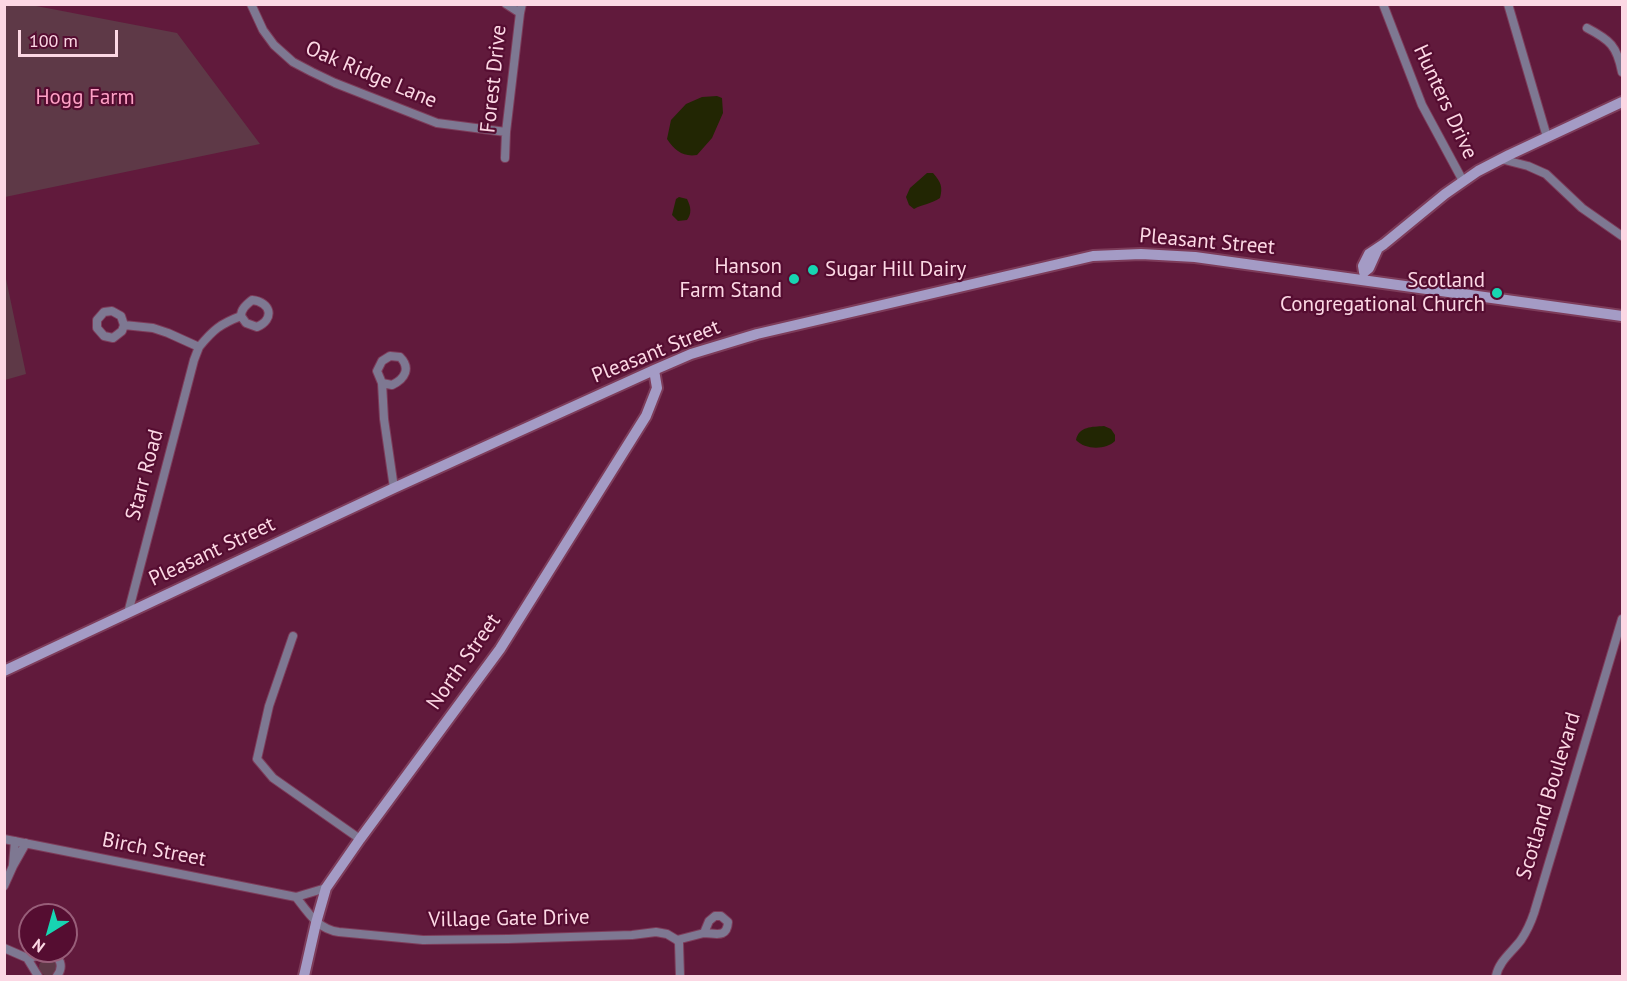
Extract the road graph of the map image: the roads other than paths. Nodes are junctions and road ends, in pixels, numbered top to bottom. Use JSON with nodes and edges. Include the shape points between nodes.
{"nodes":[{"id":1,"x":251,"y":4,"type":"edge"},
{"id":2,"x":506,"y":4,"type":"edge"},
{"id":3,"x":522,"y":4,"type":"edge"},
{"id":4,"x":1383,"y":4,"type":"edge"},
{"id":5,"x":1508,"y":4,"type":"edge"},
{"id":6,"x":520,"y":13,"type":"junction"},
{"id":7,"x":1587,"y":28,"type":"dead end"},
{"id":8,"x":1623,"y":72,"type":"edge"},
{"id":9,"x":1623,"y":102,"type":"edge"},
{"id":10,"x":506,"y":132,"type":"junction"},
{"id":11,"x":1547,"y":137,"type":"junction"},
{"id":12,"x":505,"y":158,"type":"dead end"},
{"id":13,"x":1501,"y":159,"type":"junction"},
{"id":14,"x":1463,"y":181,"type":"junction"},
{"id":15,"x":1623,"y":236,"type":"edge"},
{"id":16,"x":1363,"y":276,"type":"junction"},
{"id":17,"x":241,"y":316,"type":"dead end"},
{"id":18,"x":1623,"y":316,"type":"edge"},
{"id":19,"x":124,"y":325,"type":"dead end"},
{"id":20,"x":199,"y":347,"type":"junction"},
{"id":21,"x":654,"y":370,"type":"junction"},
{"id":22,"x":382,"y":383,"type":"dead end"},
{"id":23,"x":394,"y":488,"type":"junction"},
{"id":24,"x":128,"y":613,"type":"junction"},
{"id":25,"x":1623,"y":619,"type":"edge"},
{"id":26,"x":293,"y":636,"type":"dead end"},
{"id":27,"x":4,"y":670,"type":"edge"},
{"id":28,"x":4,"y":839,"type":"edge"},
{"id":29,"x":360,"y":839,"type":"junction"},
{"id":30,"x":15,"y":841,"type":"junction"},
{"id":31,"x":26,"y":843,"type":"junction"},
{"id":32,"x":13,"y":867,"type":"junction"},
{"id":33,"x":4,"y":886,"type":"edge"},
{"id":34,"x":326,"y":888,"type":"junction"},
{"id":35,"x":296,"y":897,"type":"junction"},
{"id":36,"x":316,"y":922,"type":"junction"},
{"id":37,"x":704,"y":933,"type":"dead end"},
{"id":38,"x":677,"y":940,"type":"junction"},
{"id":39,"x":4,"y":948,"type":"edge"},
{"id":40,"x":18,"y":954,"type":"edge"},
{"id":41,"x":30,"y":963,"type":"edge"},
{"id":42,"x":38,"y":976,"type":"edge"},
{"id":43,"x":304,"y":976,"type":"edge"},
{"id":44,"x":680,"y":976,"type":"edge"},
{"id":45,"x":1496,"y":976,"type":"edge"}],
"edges":[{"from":1,"to":10,"type":"street","name":"Oak Ridge Lane","via":[[262,30],[274,45],[312,72],[437,123]]},
{"from":2,"to":6,"type":"street"},
{"from":3,"to":6,"type":"street","name":"Forest Drive"},
{"from":4,"to":14,"type":"street","name":"Hunters Drive","via":[[1422,105]]},
{"from":5,"to":11,"type":"street"},
{"from":6,"to":10,"type":"street","name":"Forest Drive"},
{"from":7,"to":8,"type":"street","via":[[1611,43]]},
{"from":9,"to":11,"type":"main road"},
{"from":10,"to":12,"type":"street","name":"Forest Drive"},
{"from":11,"to":13,"type":"main road"},
{"from":13,"to":14,"type":"main road"},
{"from":13,"to":15,"type":"street","via":[[1546,174],[1582,208]]},
{"from":14,"to":16,"type":"main road","via":[[1373,251],[1366,258]]},
{"from":16,"to":18,"type":"main road"},
{"from":16,"to":21,"type":"main road","name":"Pleasant Street","via":[[1195,257],[1093,256],[757,334]]},
{"from":17,"to":20,"type":"street","via":[[224,322]]},
{"from":19,"to":20,"type":"street","via":[[153,328]]},
{"from":20,"to":24,"type":"street","name":"Starr Road"},
{"from":21,"to":23,"type":"main road","name":"Pleasant Street"},
{"from":21,"to":29,"type":"main road","name":"North Street","via":[[657,388],[646,416],[500,649]]},
{"from":22,"to":23,"type":"street"},
{"from":23,"to":24,"type":"main road","name":"Pleasant Street"},
{"from":24,"to":27,"type":"main road","name":"Pleasant Street"},
{"from":25,"to":45,"type":"street","name":"Scotland Boulevard","via":[[1534,913]]},
{"from":26,"to":29,"type":"street","via":[[269,706],[257,759],[273,778]]},
{"from":28,"to":30,"type":"street","name":"Birch Street"},
{"from":29,"to":34,"type":"main road","name":"North Street"},
{"from":30,"to":31,"type":"street","name":"Birch Street"},
{"from":30,"to":32,"type":"street"},
{"from":31,"to":32,"type":"street"},
{"from":31,"to":35,"type":"street","name":"Birch Street"},
{"from":32,"to":33,"type":"street"},
{"from":34,"to":35,"type":"street","name":"Birch Street"},
{"from":34,"to":36,"type":"main road","name":"North Street"},
{"from":35,"to":36,"type":"street"},
{"from":36,"to":38,"type":"street","name":"Village Gate Drive","via":[[333,932],[423,940],[656,932]]},
{"from":36,"to":43,"type":"main road","name":"North Street"},
{"from":37,"to":38,"type":"street","name":"Village Gate Drive"},
{"from":38,"to":44,"type":"street"},
{"from":39,"to":40,"type":"street"},
{"from":41,"to":42,"type":"street"}]}
